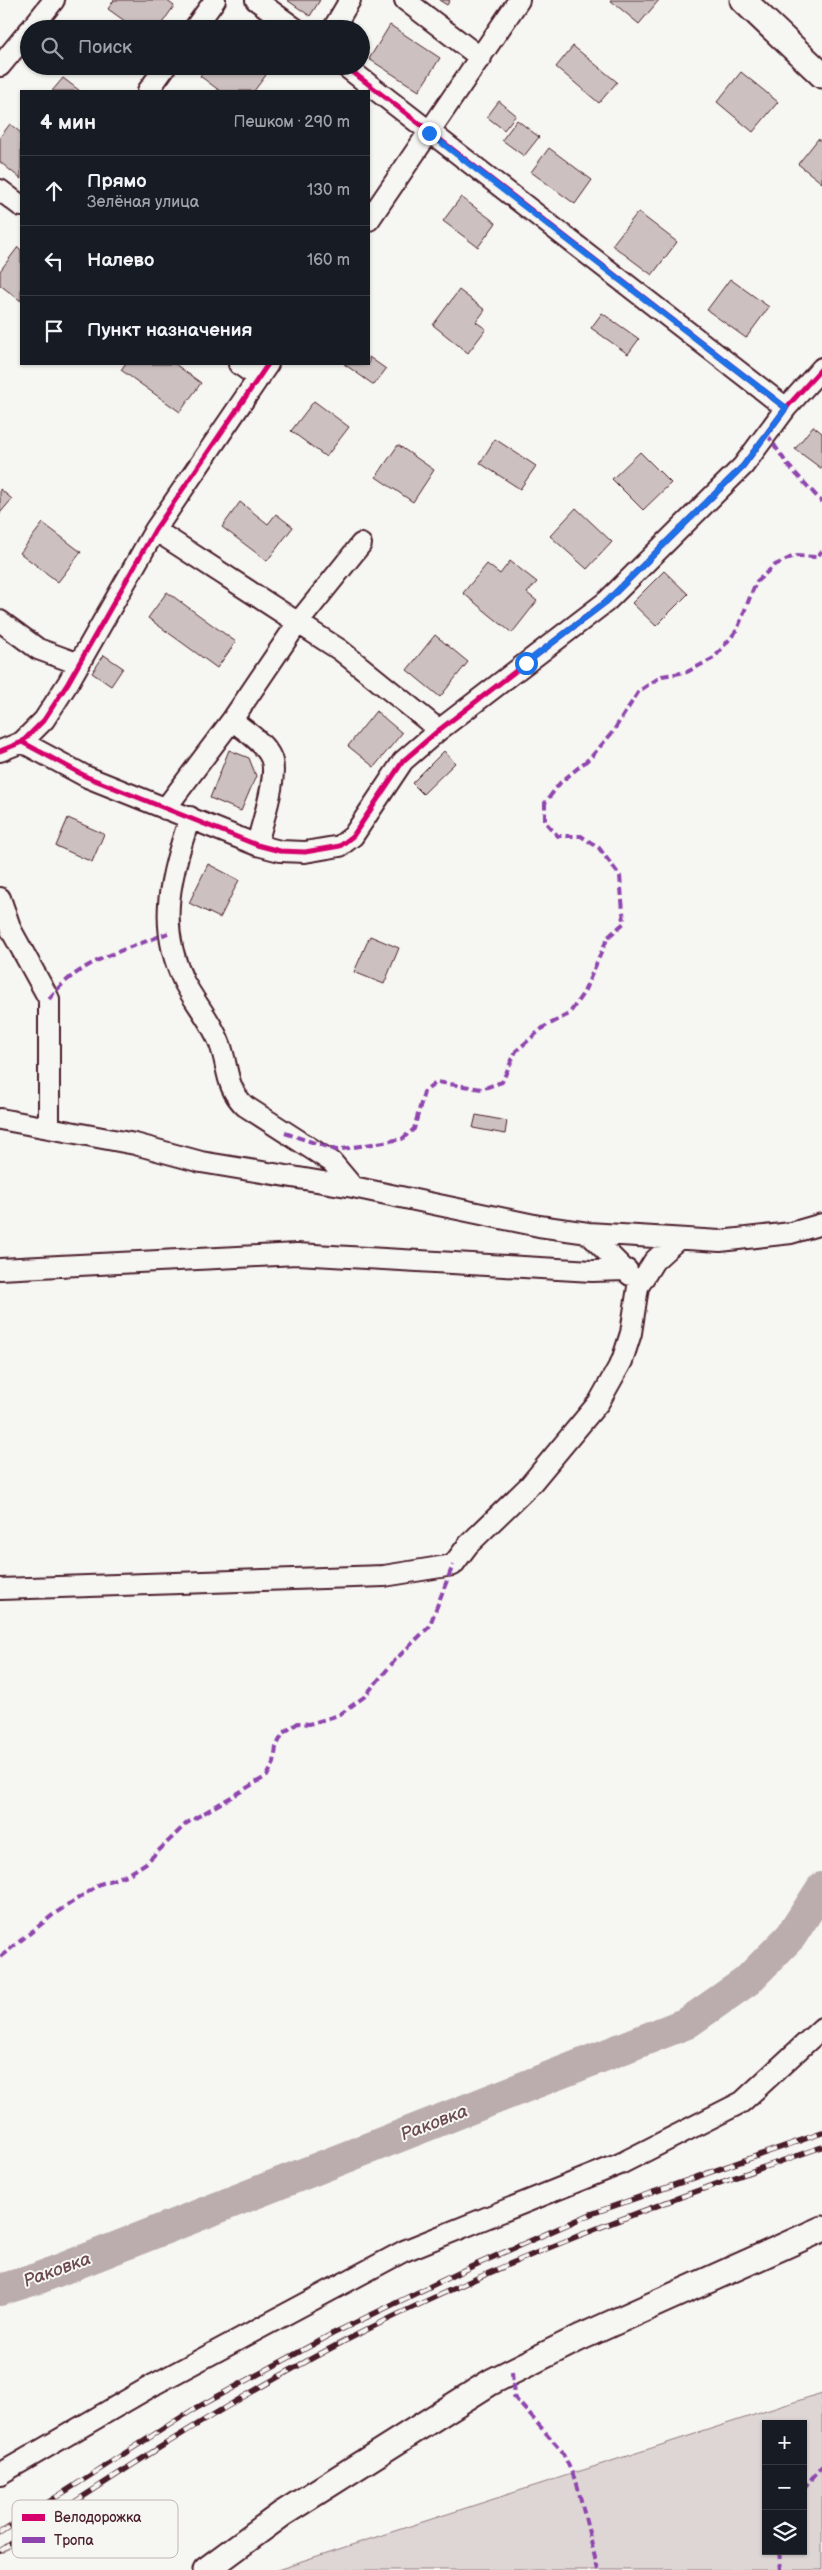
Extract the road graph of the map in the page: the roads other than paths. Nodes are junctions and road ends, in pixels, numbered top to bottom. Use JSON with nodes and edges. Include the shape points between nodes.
{"nodes":[{"id":1,"x":54,"y":0,"type":"edge"},
{"id":2,"x":215,"y":0,"type":"edge"},
{"id":3,"x":256,"y":0,"type":"edge"},
{"id":4,"x":350,"y":0,"type":"edge"},
{"id":5,"x":405,"y":0,"type":"edge"},
{"id":6,"x":519,"y":0,"type":"edge"},
{"id":7,"x":743,"y":0,"type":"edge"},
{"id":8,"x":38,"y":20,"type":"edge"},
{"id":9,"x":201,"y":20,"type":"edge"},
{"id":10,"x":284,"y":20,"type":"edge"},
{"id":11,"x":338,"y":20,"type":"edge"},
{"id":12,"x":20,"y":42,"type":"edge"},
{"id":13,"x":481,"y":58,"type":"junction"},
{"id":14,"x":0,"y":66,"type":"edge"},
{"id":15,"x":160,"y":75,"type":"edge"},
{"id":16,"x":356,"y":75,"type":"edge"},
{"id":17,"x":822,"y":75,"type":"edge"},
{"id":18,"x":149,"y":90,"type":"edge"},
{"id":19,"x":429,"y":133,"type":"junction"},
{"id":20,"x":0,"y":190,"type":"edge"},
{"id":21,"x":20,"y":205,"type":"edge"},
{"id":22,"x":370,"y":219,"type":"edge"},
{"id":23,"x":242,"y":365,"type":"edge"},
{"id":24,"x":822,"y":368,"type":"edge"},
{"id":25,"x":263,"y":371,"type":"edge"},
{"id":26,"x":786,"y":408,"type":"junction"},
{"id":27,"x":155,"y":530,"type":"junction"},
{"id":28,"x":361,"y":544,"type":"dead end"},
{"id":29,"x":0,"y":621,"type":"edge"},
{"id":30,"x":297,"y":624,"type":"junction"},
{"id":31,"x":79,"y":664,"type":"junction"},
{"id":32,"x":232,"y":720,"type":"junction"},
{"id":33,"x":439,"y":730,"type":"junction"},
{"id":34,"x":5,"y":750,"type":"edge"},
{"id":35,"x":165,"y":809,"type":"junction"},
{"id":36,"x":190,"y":816,"type":"junction"},
{"id":37,"x":256,"y":846,"type":"junction"},
{"id":38,"x":0,"y":898,"type":"edge"},
{"id":39,"x":0,"y":1119,"type":"edge"},
{"id":40,"x":49,"y":1128,"type":"junction"},
{"id":41,"x":353,"y":1187,"type":"junction"},
{"id":42,"x":822,"y":1224,"type":"edge"},
{"id":43,"x":588,"y":1233,"type":"junction"},
{"id":44,"x":677,"y":1240,"type":"junction"},
{"id":45,"x":0,"y":1269,"type":"edge"},
{"id":46,"x":633,"y":1279,"type":"junction"},
{"id":47,"x":0,"y":1589,"type":"edge"},
{"id":48,"x":822,"y":2028,"type":"edge"},
{"id":49,"x":822,"y":2230,"type":"edge"},
{"id":50,"x":0,"y":2474,"type":"edge"},
{"id":51,"x":206,"y":2570,"type":"edge"}],
"edges":[{"from":1,"to":8,"type":"street"},
{"from":2,"to":9,"type":"street"},
{"from":3,"to":10,"type":"street"},
{"from":4,"to":11,"type":"street"},
{"from":5,"to":13,"type":"street"},
{"from":6,"to":13,"type":"street"},
{"from":7,"to":17,"type":"main road"},
{"from":12,"to":14,"type":"street"},
{"from":13,"to":19,"type":"street"},
{"from":15,"to":18,"type":"street"},
{"from":16,"to":19,"type":"street"},
{"from":19,"to":22,"type":"street"},
{"from":19,"to":26,"type":"street"},
{"from":20,"to":21,"type":"street"},
{"from":23,"to":25,"type":"street"},
{"from":24,"to":26,"type":"street"},
{"from":25,"to":27,"type":"street"},
{"from":26,"to":33,"type":"street","via":[[743,466],[607,601]]},
{"from":27,"to":30,"type":"street"},
{"from":27,"to":31,"type":"street"},
{"from":28,"to":30,"type":"street"},
{"from":29,"to":31,"type":"street","via":[[38,649]]},
{"from":30,"to":32,"type":"street"},
{"from":30,"to":33,"type":"street","via":[[340,650]]},
{"from":31,"to":34,"type":"street","via":[[44,720]]},
{"from":32,"to":35,"type":"street"},
{"from":32,"to":37,"type":"street","via":[[265,748],[274,771]]},
{"from":33,"to":37,"type":"street","via":[[404,761],[353,836],[340,846],[305,852]]},
{"from":34,"to":35,"type":"street","via":[[87,777]]},
{"from":35,"to":36,"type":"street"},
{"from":36,"to":37,"type":"street"},
{"from":36,"to":41,"type":"street","via":[[172,873],[168,933],[184,981],[220,1044],[235,1096],[332,1162]]},
{"from":38,"to":40,"type":"street","via":[[11,930],[49,999]]},
{"from":39,"to":40,"type":"street"},
{"from":40,"to":41,"type":"street","via":[[135,1144],[201,1162]]},
{"from":41,"to":43,"type":"street","via":[[539,1226]]},
{"from":42,"to":44,"type":"street","via":[[791,1233],[720,1241]]},
{"from":43,"to":44,"type":"street"},
{"from":43,"to":46,"type":"street"},
{"from":44,"to":46,"type":"street"},
{"from":45,"to":46,"type":"street","via":[[298,1254],[592,1271]]},
{"from":46,"to":47,"type":"street","via":[[631,1333],[622,1361],[599,1402],[530,1485],[468,1545],[453,1565],[384,1576]]},
{"from":48,"to":50,"type":"street","via":[[742,2102],[620,2164],[404,2250],[155,2384]]},
{"from":49,"to":51,"type":"main road","via":[[579,2338],[491,2382],[282,2514]]}]}
